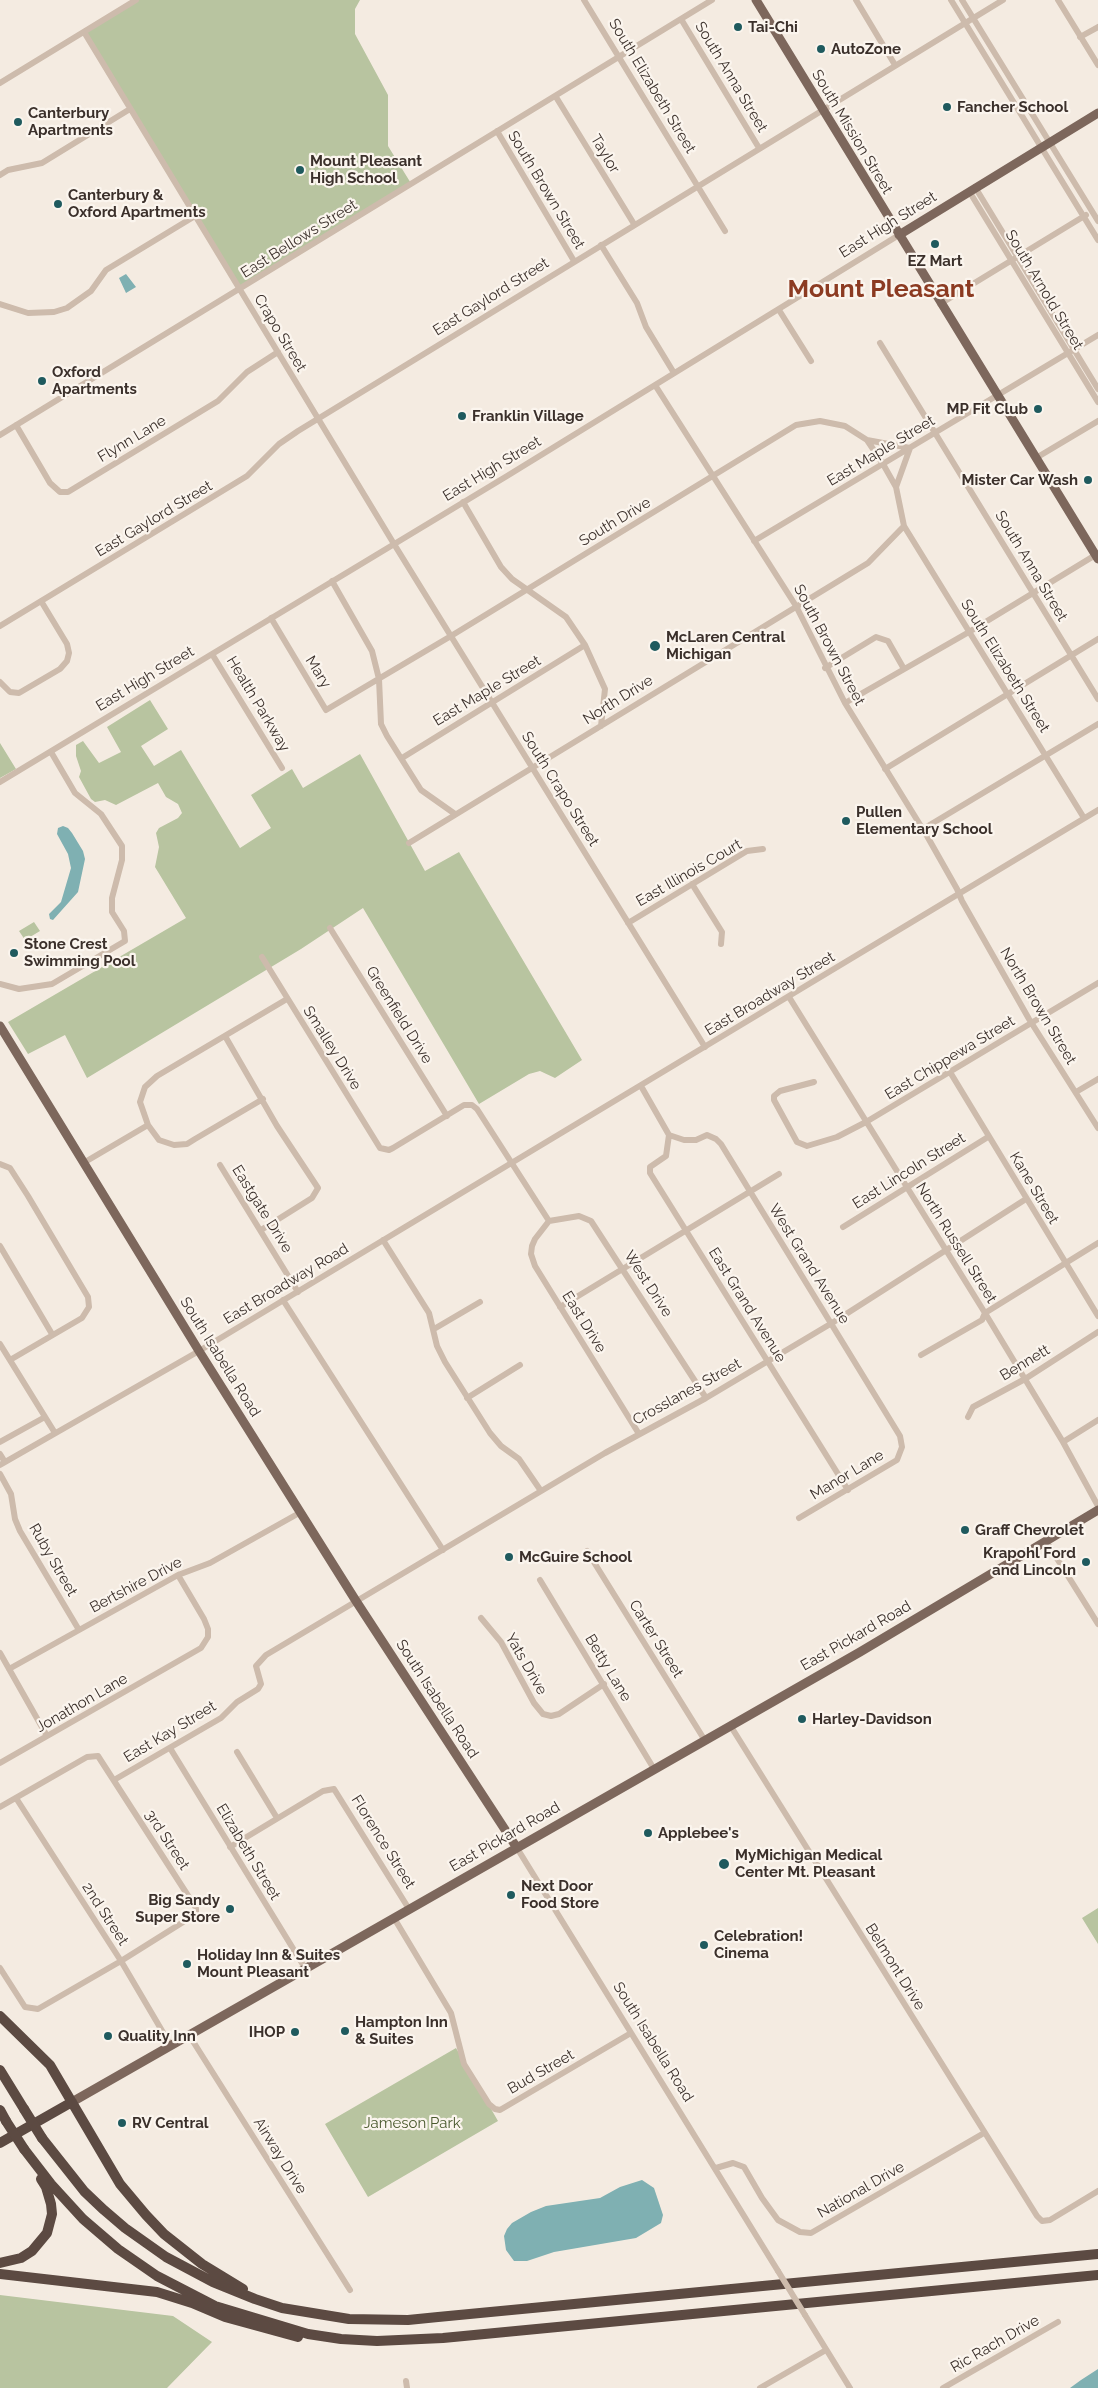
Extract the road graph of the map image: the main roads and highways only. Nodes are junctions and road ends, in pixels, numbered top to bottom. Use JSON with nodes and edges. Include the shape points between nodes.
{"nodes":[{"id":1,"x":756,"y":0,"type":"edge"},
{"id":2,"x":1098,"y":113,"type":"edge"},
{"id":3,"x":899,"y":235,"type":"junction"},
{"id":4,"x":1097,"y":555,"type":"edge"},
{"id":5,"x":0,"y":1026,"type":"edge"},
{"id":6,"x":1098,"y":1510,"type":"edge"},
{"id":7,"x":517,"y":1848,"type":"junction"},
{"id":8,"x":0,"y":2016,"type":"edge"},
{"id":9,"x":0,"y":2070,"type":"edge"},
{"id":10,"x":72,"y":2102,"type":"junction"},
{"id":11,"x":0,"y":2110,"type":"edge"},
{"id":12,"x":0,"y":2144,"type":"edge"},
{"id":13,"x":32,"y":2160,"type":"junction"},
{"id":14,"x":1098,"y":2254,"type":"edge"},
{"id":15,"x":0,"y":2263,"type":"edge"},
{"id":16,"x":0,"y":2274,"type":"edge"},
{"id":17,"x":1098,"y":2275,"type":"edge"},
{"id":18,"x":282,"y":2308,"type":"junction"},
{"id":19,"x":341,"y":2339,"type":"junction"}],
"edges":[{"from":1,"to":3,"type":"main road","name":"South Mission Street"},
{"from":2,"to":3,"type":"main road","name":"East High Street"},
{"from":3,"to":4,"type":"main road","name":"South Mission Street"},
{"from":5,"to":7,"type":"main road","name":"South Isabella Road","via":[[356,1601]]},
{"from":6,"to":7,"type":"main road","name":"East Pickard Road","via":[[860,1652]]},
{"from":7,"to":10,"type":"main road","name":"East Pickard Road"},
{"from":8,"to":10,"type":"highway","via":[[50,2065]]},
{"from":9,"to":18,"type":"highway","bridge":true,"via":[[42,2138],[84,2191],[104,2210],[145,2243],[213,2282]]},
{"from":10,"to":12,"type":"highway","name":"East Pickard Road"},
{"from":10,"to":18,"type":"highway","via":[[120,2184],[164,2234],[222,2278]]},
{"from":11,"to":13,"type":"highway","bridge":true},
{"from":13,"to":15,"type":"highway","via":[[49,2196],[50,2224],[32,2251],[21,2258]]},
{"from":13,"to":19,"type":"highway","via":[[66,2202],[100,2234],[180,2290],[215,2306],[308,2334]]},
{"from":14,"to":18,"type":"highway","via":[[408,2320],[350,2319]]},
{"from":16,"to":19,"type":"highway","via":[[157,2292],[282,2334],[318,2340]]},
{"from":17,"to":19,"type":"highway","via":[[443,2338]]}]}
